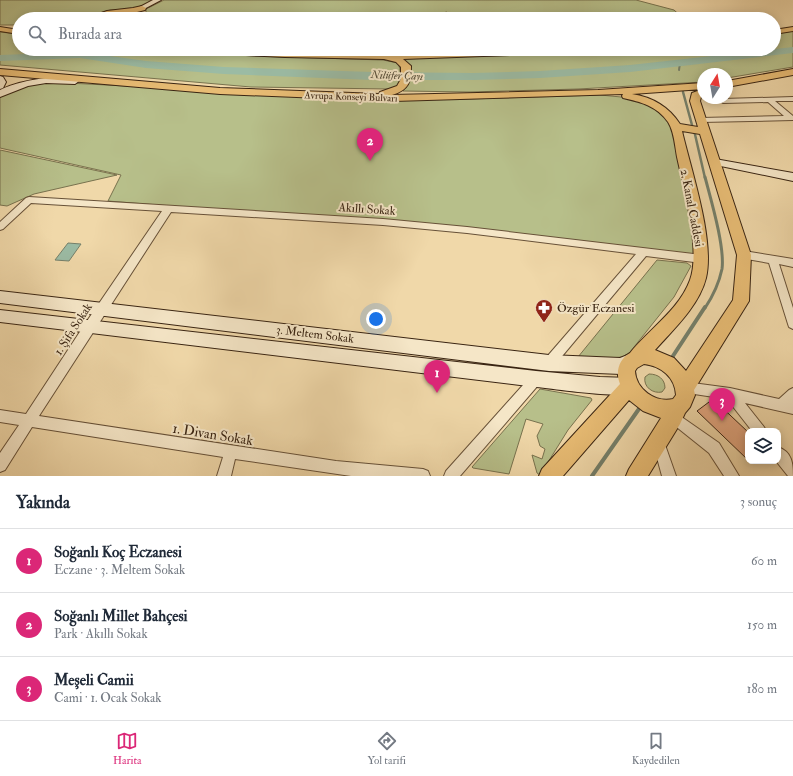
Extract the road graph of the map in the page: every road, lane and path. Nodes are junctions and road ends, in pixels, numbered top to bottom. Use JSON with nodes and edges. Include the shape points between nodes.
{"nodes":[{"id":1,"x":158,"y":0,"type":"edge"},
{"id":2,"x":142,"y":8,"type":"joint"},
{"id":3,"x":136,"y":12,"type":"edge"},
{"id":4,"x":0,"y":29,"type":"edge"},
{"id":5,"x":793,"y":29,"type":"edge"},
{"id":6,"x":12,"y":31,"type":"edge"},
{"id":7,"x":781,"y":31,"type":"edge"},
{"id":8,"x":335,"y":56,"type":"edge"},
{"id":9,"x":0,"y":72,"type":"edge"},
{"id":10,"x":793,"y":72,"type":"edge"},
{"id":11,"x":0,"y":79,"type":"edge"},
{"id":12,"x":115,"y":83,"type":"junction"},
{"id":13,"x":733,"y":84,"type":"edge"},
{"id":14,"x":0,"y":86,"type":"edge"},
{"id":15,"x":697,"y":86,"type":"edge"},
{"id":16,"x":598,"y":93,"type":"junction"},
{"id":17,"x":0,"y":94,"type":"edge"},
{"id":18,"x":302,"y":95,"type":"junction"},
{"id":19,"x":697,"y":95,"type":"edge"},
{"id":20,"x":793,"y":99,"type":"edge"},
{"id":21,"x":770,"y":100,"type":"junction"},
{"id":22,"x":733,"y":101,"type":"edge"},
{"id":23,"x":791,"y":118,"type":"edge"},
{"id":24,"x":703,"y":125,"type":"junction"},
{"id":25,"x":676,"y":127,"type":"junction"},
{"id":26,"x":715,"y":162,"type":"junction"},
{"id":27,"x":793,"y":177,"type":"edge"},
{"id":28,"x":169,"y":208,"type":"junction"},
{"id":29,"x":0,"y":227,"type":"edge"},
{"id":30,"x":643,"y":252,"type":"junction"},
{"id":31,"x":744,"y":255,"type":"junction"},
{"id":32,"x":702,"y":259,"type":"junction"},
{"id":33,"x":773,"y":260,"type":"junction"},
{"id":34,"x":793,"y":263,"type":"edge"},
{"id":35,"x":0,"y":297,"type":"edge"},
{"id":36,"x":102,"y":308,"type":"junction"},
{"id":37,"x":0,"y":316,"type":"edge"},
{"id":38,"x":793,"y":324,"type":"edge"},
{"id":39,"x":89,"y":327,"type":"junction"},
{"id":40,"x":633,"y":360,"type":"junction"},
{"id":41,"x":549,"y":363,"type":"junction"},
{"id":42,"x":536,"y":379,"type":"junction"},
{"id":43,"x":630,"y":386,"type":"junction"},
{"id":44,"x":730,"y":394,"type":"junction"},
{"id":45,"x":793,"y":394,"type":"edge"},
{"id":46,"x":678,"y":404,"type":"junction"},
{"id":47,"x":787,"y":407,"type":"edge"},
{"id":48,"x":0,"y":416,"type":"edge"},
{"id":49,"x":29,"y":420,"type":"junction"},
{"id":50,"x":758,"y":428,"type":"edge"},
{"id":51,"x":658,"y":440,"type":"junction"},
{"id":52,"x":231,"y":452,"type":"junction"},
{"id":53,"x":781,"y":457,"type":"edge"},
{"id":54,"x":0,"y":465,"type":"edge"},
{"id":55,"x":335,"y":472,"type":"edge"},
{"id":56,"x":793,"y":472,"type":"edge"},
{"id":57,"x":224,"y":476,"type":"edge"},
{"id":58,"x":422,"y":476,"type":"edge"},
{"id":59,"x":451,"y":476,"type":"edge"},
{"id":60,"x":549,"y":476,"type":"edge"},
{"id":61,"x":636,"y":476,"type":"edge"},
{"id":62,"x":669,"y":476,"type":"edge"},
{"id":63,"x":732,"y":476,"type":"edge"}],
"edges":[{"from":1,"to":2,"type":"street"},
{"from":2,"to":3,"type":"main road"},
{"from":4,"to":6,"type":"main road"},
{"from":5,"to":7,"type":"main road"},
{"from":8,"to":18,"type":"main road","via":[[399,60],[406,66],[407,82],[403,88],[384,94]]},
{"from":9,"to":12,"type":"main road","name":"Avrupa Konseyi Bulvarı"},
{"from":10,"to":13,"type":"main road"},
{"from":11,"to":14,"type":"street"},
{"from":12,"to":17,"type":"street","via":[[33,81]]},
{"from":12,"to":18,"type":"main road","name":"Avrupa Konseyi Bulvarı"},
{"from":15,"to":16,"type":"main road","name":"Avrupa Konseyi Bulvarı"},
{"from":16,"to":18,"type":"main road","name":"Avrupa Konseyi Bulvarı","via":[[402,98]]},
{"from":16,"to":25,"type":"main road","name":"2. Kanal Caddesi","via":[[649,101],[666,112]]},
{"from":19,"to":24,"type":"main road","via":[[695,101]]},
{"from":20,"to":21,"type":"street"},
{"from":21,"to":22,"type":"street"},
{"from":21,"to":23,"type":"street"},
{"from":23,"to":24,"type":"street"},
{"from":24,"to":25,"type":"main road"},
{"from":24,"to":26,"type":"main road"},
{"from":25,"to":32,"type":"main road","name":"2. Kanal Caddesi","via":[[700,238]]},
{"from":26,"to":27,"type":"street"},
{"from":26,"to":31,"type":"main road"},
{"from":28,"to":29,"type":"street","name":"Akıllı Sokak","via":[[28,200]]},
{"from":28,"to":30,"type":"street","name":"Akıllı Sokak","via":[[383,222]]},
{"from":28,"to":36,"type":"street","name":"1. Şifa Sokak"},
{"from":30,"to":32,"type":"street","name":"Akıllı Sokak"},
{"from":30,"to":41,"type":"street"},
{"from":31,"to":33,"type":"street"},
{"from":31,"to":46,"type":"main road","via":[[741,301]]},
{"from":32,"to":40,"type":"main road","name":"2. Kanal Caddesi","via":[[698,279],[683,305]]},
{"from":33,"to":34,"type":"street"},
{"from":33,"to":38,"type":"street"},
{"from":35,"to":36,"type":"street","name":"3. Meltem Sokak"},
{"from":36,"to":39,"type":"street","name":"1. Şifa Sokak"},
{"from":36,"to":41,"type":"street","name":"3. Meltem Sokak"},
{"from":37,"to":39,"type":"street","name":"3. Meltem Sokak"},
{"from":39,"to":42,"type":"street","name":"3. Meltem Sokak"},
{"from":39,"to":49,"type":"street","name":"1. Şifa Sokak"},
{"from":40,"to":41,"type":"street","name":"3. Meltem Sokak","via":[[621,366]]},
{"from":40,"to":43,"type":"main road","via":[[626,374]]},
{"from":40,"to":46,"type":"main road","via":[[650,357],[667,364],[681,377]]},
{"from":42,"to":43,"type":"street","name":"3. Meltem Sokak"},
{"from":42,"to":59,"type":"street"},
{"from":43,"to":46,"type":"main road","via":[[637,396],[657,408],[667,409]]},
{"from":43,"to":60,"type":"main road"},
{"from":44,"to":46,"type":"street"},
{"from":44,"to":47,"type":"street"},
{"from":44,"to":50,"type":"street"},
{"from":45,"to":47,"type":"street"},
{"from":46,"to":51,"type":"main road"},
{"from":46,"to":63,"type":"street","via":[[714,448]]},
{"from":48,"to":49,"type":"street","name":"1. Divan Sokak"},
{"from":49,"to":52,"type":"street","name":"1. Divan Sokak"},
{"from":49,"to":54,"type":"street","name":"1. Şifa Sokak"},
{"from":51,"to":61,"type":"main road"},
{"from":51,"to":62,"type":"street"},
{"from":52,"to":55,"type":"street","name":"1. Divan Sokak"},
{"from":52,"to":57,"type":"street"},
{"from":53,"to":56,"type":"street"},
{"from":55,"to":58,"type":"street","name":"1. Divan Sokak"}]}
